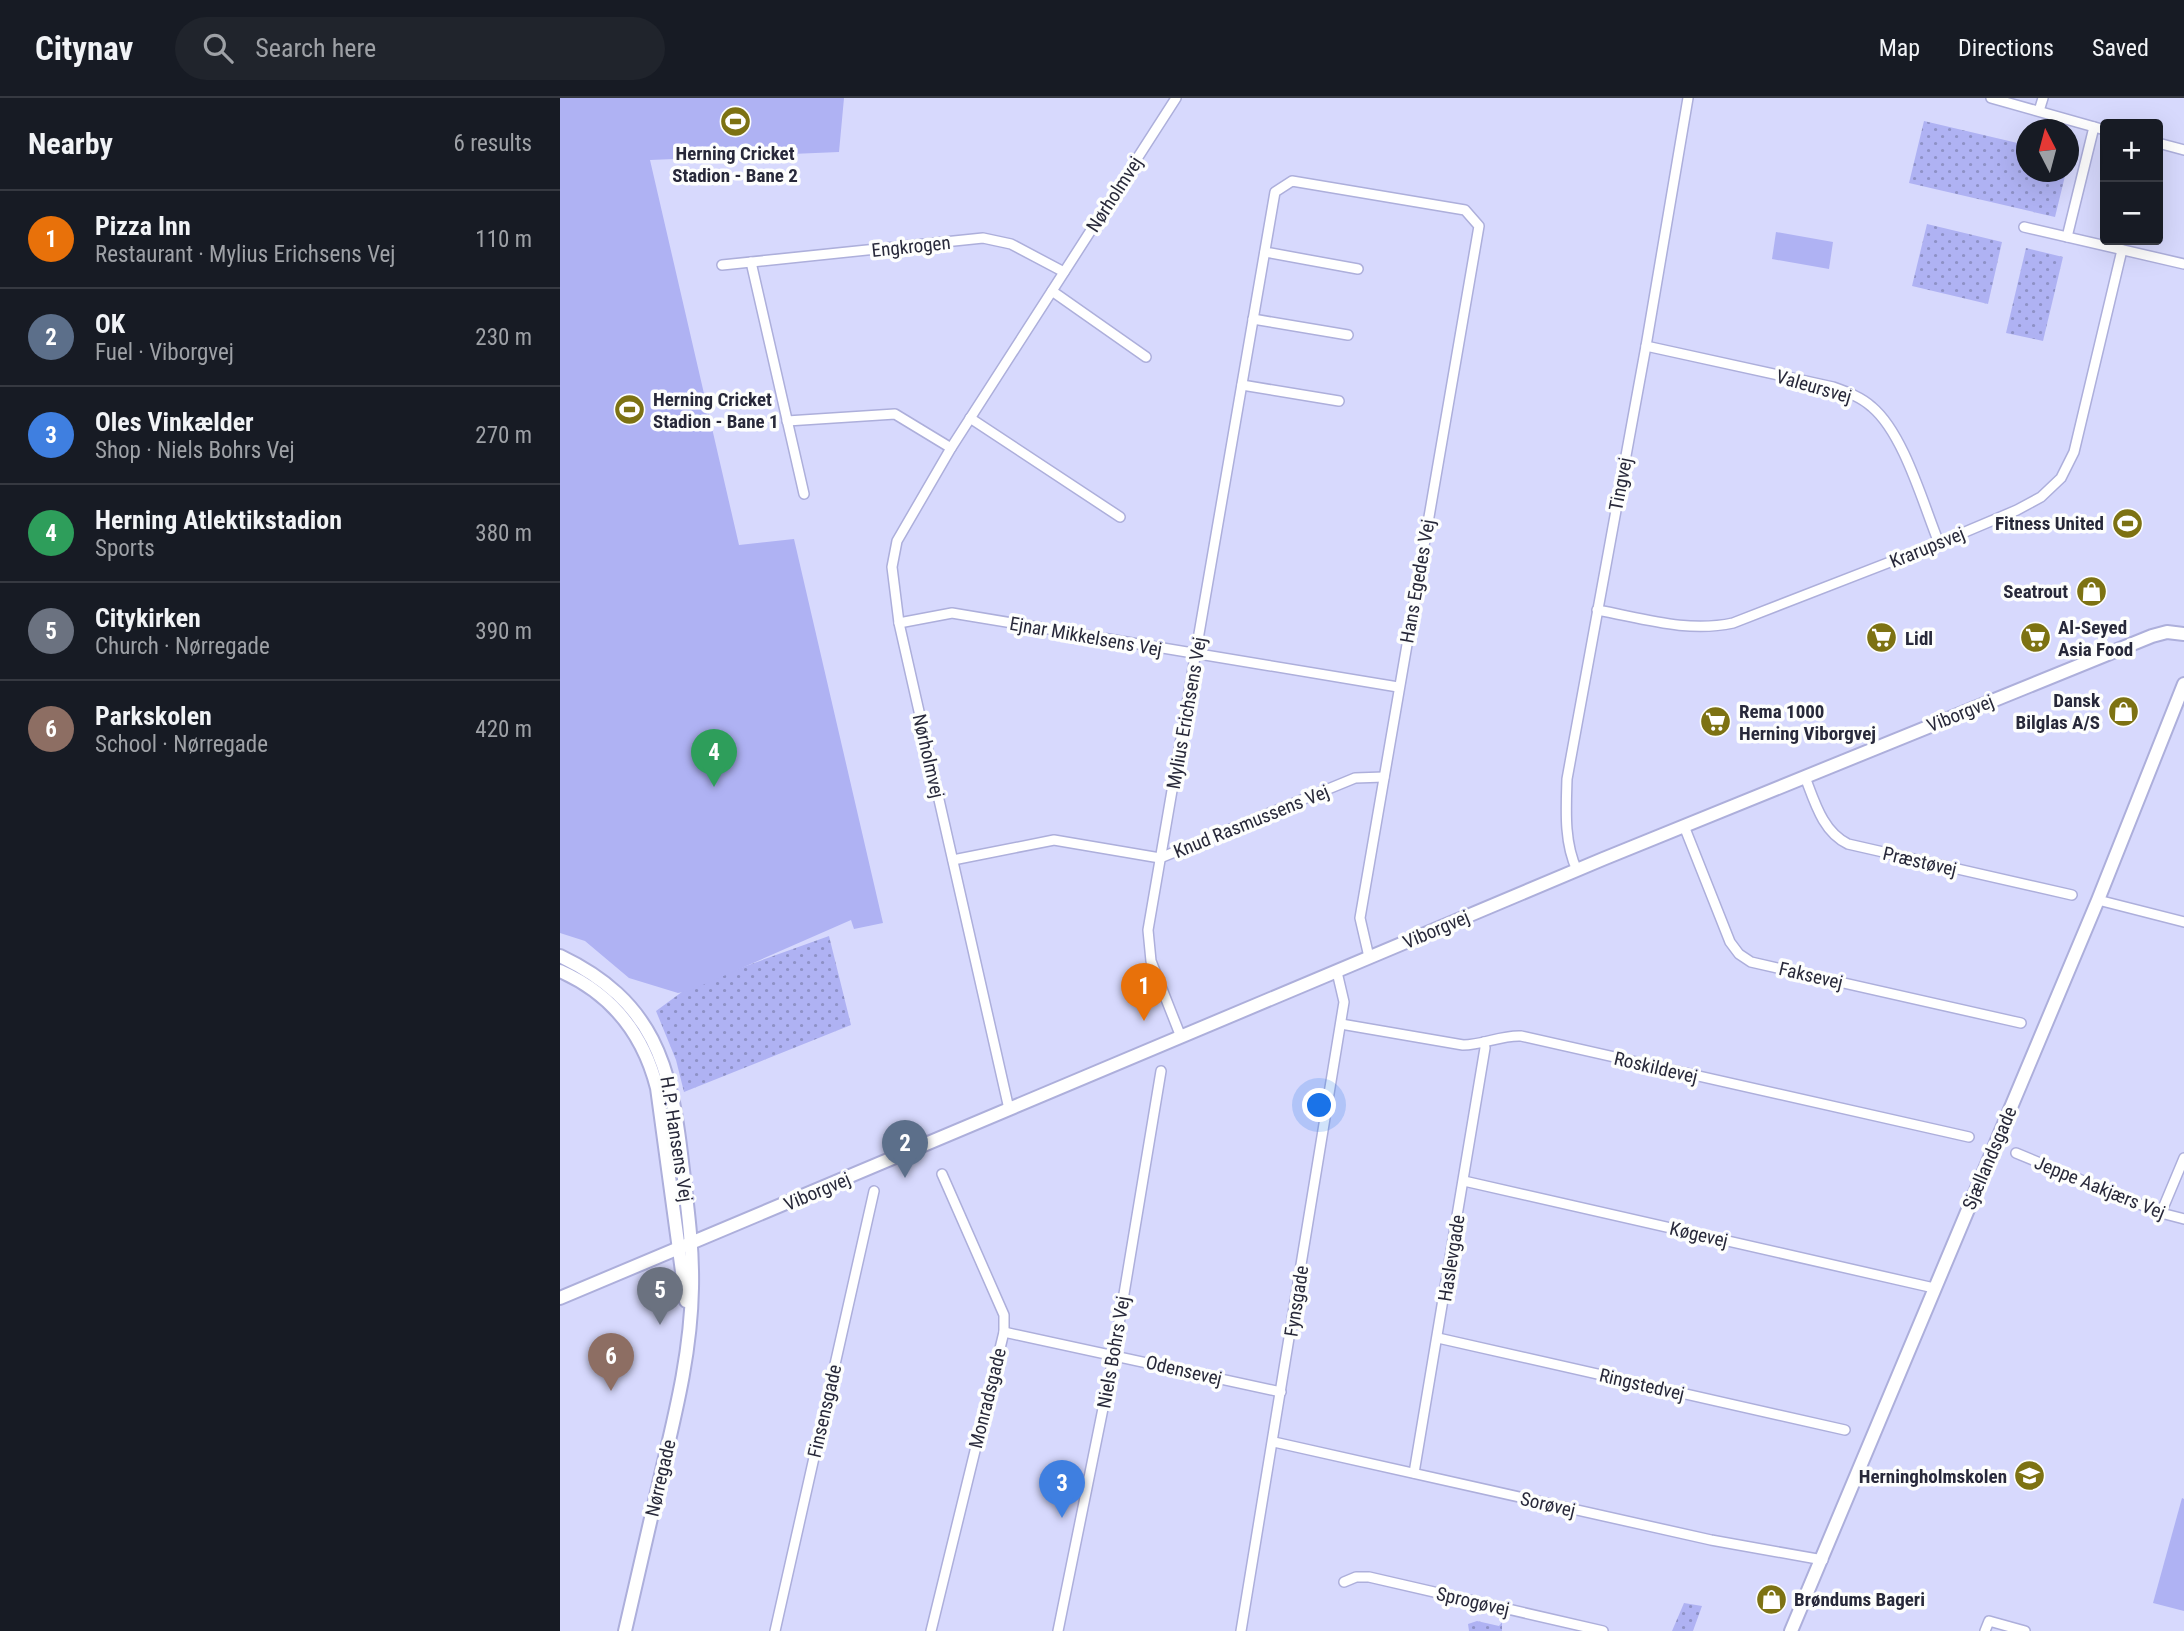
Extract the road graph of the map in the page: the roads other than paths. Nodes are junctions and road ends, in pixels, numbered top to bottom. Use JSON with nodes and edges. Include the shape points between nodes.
{"nodes":[{"id":1,"x":1176,"y":98,"type":"edge"},
{"id":2,"x":1688,"y":98,"type":"edge"},
{"id":3,"x":1991,"y":98,"type":"edge"},
{"id":4,"x":2043,"y":98,"type":"edge"},
{"id":5,"x":2039,"y":111,"type":"junction"},
{"id":6,"x":2094,"y":127,"type":"junction"},
{"id":7,"x":2100,"y":129,"type":"edge"},
{"id":8,"x":2163,"y":144,"type":"edge"},
{"id":9,"x":2184,"y":150,"type":"edge"},
{"id":10,"x":1465,"y":210,"type":"joint"},
{"id":11,"x":2024,"y":227,"type":"dead end"},
{"id":12,"x":2067,"y":237,"type":"junction"},
{"id":13,"x":2122,"y":250,"type":"junction"},
{"id":14,"x":1265,"y":252,"type":"junction"},
{"id":15,"x":751,"y":262,"type":"junction"},
{"id":16,"x":2184,"y":264,"type":"edge"},
{"id":17,"x":722,"y":265,"type":"dead end"},
{"id":18,"x":1358,"y":269,"type":"dead end"},
{"id":19,"x":1064,"y":272,"type":"junction"},
{"id":20,"x":1052,"y":291,"type":"junction"},
{"id":21,"x":1253,"y":319,"type":"junction"},
{"id":22,"x":1348,"y":335,"type":"dead end"},
{"id":23,"x":1646,"y":346,"type":"junction"},
{"id":24,"x":1146,"y":357,"type":"dead end"},
{"id":25,"x":1242,"y":385,"type":"junction"},
{"id":26,"x":1339,"y":401,"type":"dead end"},
{"id":27,"x":970,"y":418,"type":"junction"},
{"id":28,"x":787,"y":421,"type":"junction"},
{"id":29,"x":951,"y":448,"type":"junction"},
{"id":30,"x":804,"y":494,"type":"dead end"},
{"id":31,"x":1120,"y":517,"type":"dead end"},
{"id":32,"x":1939,"y":543,"type":"junction"},
{"id":33,"x":1597,"y":610,"type":"junction"},
{"id":34,"x":899,"y":623,"type":"junction"},
{"id":35,"x":2184,"y":634,"type":"edge"},
{"id":36,"x":1196,"y":655,"type":"junction"},
{"id":37,"x":2184,"y":684,"type":"edge"},
{"id":38,"x":1398,"y":687,"type":"junction"},
{"id":39,"x":1384,"y":777,"type":"junction"},
{"id":40,"x":1805,"y":778,"type":"junction"},
{"id":41,"x":1684,"y":826,"type":"junction"},
{"id":42,"x":1160,"y":858,"type":"junction"},
{"id":43,"x":953,"y":860,"type":"junction"},
{"id":44,"x":1577,"y":870,"type":"junction"},
{"id":45,"x":2072,"y":895,"type":"dead end"},
{"id":46,"x":2098,"y":900,"type":"junction"},
{"id":47,"x":2184,"y":922,"type":"edge"},
{"id":48,"x":560,"y":956,"type":"edge"},
{"id":49,"x":1370,"y":957,"type":"junction"},
{"id":50,"x":560,"y":971,"type":"edge"},
{"id":51,"x":1337,"y":972,"type":"junction"},
{"id":52,"x":2021,"y":1023,"type":"dead end"},
{"id":53,"x":1341,"y":1024,"type":"junction"},
{"id":54,"x":1181,"y":1037,"type":"junction"},
{"id":55,"x":1484,"y":1042,"type":"junction"},
{"id":56,"x":1161,"y":1072,"type":"dead end"},
{"id":57,"x":1009,"y":1109,"type":"junction"},
{"id":58,"x":1969,"y":1137,"type":"dead end"},
{"id":59,"x":2016,"y":1153,"type":"dead end"},
{"id":60,"x":2184,"y":1158,"type":"edge"},
{"id":61,"x":942,"y":1174,"type":"dead end"},
{"id":62,"x":1464,"y":1181,"type":"junction"},
{"id":63,"x":874,"y":1191,"type":"dead end"},
{"id":64,"x":2161,"y":1213,"type":"junction"},
{"id":65,"x":2184,"y":1219,"type":"edge"},
{"id":66,"x":692,"y":1243,"type":"junction"},
{"id":67,"x":678,"y":1249,"type":"junction"},
{"id":68,"x":1934,"y":1288,"type":"junction"},
{"id":69,"x":560,"y":1298,"type":"edge"},
{"id":70,"x":690,"y":1324,"type":"junction"},
{"id":71,"x":1004,"y":1332,"type":"junction"},
{"id":72,"x":1438,"y":1338,"type":"junction"},
{"id":73,"x":1114,"y":1354,"type":"junction"},
{"id":74,"x":1281,"y":1392,"type":"junction"},
{"id":75,"x":1845,"y":1430,"type":"dead end"},
{"id":76,"x":1273,"y":1442,"type":"junction"},
{"id":77,"x":1414,"y":1473,"type":"junction"},
{"id":78,"x":1823,"y":1560,"type":"junction"},
{"id":79,"x":1344,"y":1582,"type":"dead end"},
{"id":80,"x":625,"y":1631,"type":"edge"},
{"id":81,"x":775,"y":1631,"type":"edge"},
{"id":82,"x":931,"y":1631,"type":"edge"},
{"id":83,"x":1058,"y":1631,"type":"edge"},
{"id":84,"x":1241,"y":1631,"type":"edge"},
{"id":85,"x":1602,"y":1631,"type":"edge"},
{"id":86,"x":1791,"y":1631,"type":"edge"},
{"id":87,"x":1985,"y":1631,"type":"edge"},
{"id":88,"x":2025,"y":1631,"type":"edge"}],
"edges":[{"from":1,"to":19,"type":"street","name":"Nørholmvej"},
{"from":2,"to":23,"type":"street","name":"Tingvej"},
{"from":3,"to":5,"type":"street"},
{"from":4,"to":5,"type":"street"},
{"from":5,"to":6,"type":"street"},
{"from":6,"to":7,"type":"street"},
{"from":6,"to":12,"type":"street"},
{"from":8,"to":9,"type":"street"},
{"from":10,"to":14,"type":"street","name":"Mylius Erichsens Vej","via":[[1292,181],[1275,192]]},
{"from":10,"to":38,"type":"street","name":"Hans Egedes Vej","via":[[1479,226]]},
{"from":11,"to":12,"type":"street"},
{"from":12,"to":13,"type":"street"},
{"from":13,"to":16,"type":"street"},
{"from":13,"to":32,"type":"street","name":"Krarupsvej","via":[[2074,452],[2061,478],[2041,497],[2017,510]]},
{"from":14,"to":18,"type":"street"},
{"from":14,"to":21,"type":"street","name":"Mylius Erichsens Vej"},
{"from":15,"to":17,"type":"street","name":"Engkrogen"},
{"from":15,"to":19,"type":"street","name":"Engkrogen","via":[[982,238],[1011,244]]},
{"from":15,"to":28,"type":"street"},
{"from":19,"to":20,"type":"street","name":"Nørholmvej"},
{"from":20,"to":24,"type":"street"},
{"from":20,"to":27,"type":"street","name":"Nørholmvej"},
{"from":21,"to":22,"type":"street"},
{"from":21,"to":25,"type":"street","name":"Mylius Erichsens Vej"},
{"from":23,"to":32,"type":"street","name":"Valeursvej","via":[[1833,387],[1872,407],[1898,442]]},
{"from":23,"to":33,"type":"street","name":"Tingvej"},
{"from":25,"to":26,"type":"street"},
{"from":25,"to":36,"type":"street","name":"Mylius Erichsens Vej"},
{"from":27,"to":29,"type":"street","name":"Nørholmvej"},
{"from":27,"to":31,"type":"street"},
{"from":28,"to":29,"type":"street","via":[[895,414]]},
{"from":28,"to":30,"type":"street"},
{"from":29,"to":34,"type":"street","name":"Nørholmvej","via":[[897,541],[892,567]]},
{"from":32,"to":33,"type":"street","name":"Krarupsvej","via":[[1733,624],[1684,627]]},
{"from":33,"to":44,"type":"street","name":"Tingvej","via":[[1567,779],[1567,834]]},
{"from":34,"to":36,"type":"street","name":"Ejnar Mikkelsens Vej","via":[[952,613]]},
{"from":34,"to":43,"type":"street","name":"Nørholmvej"},
{"from":35,"to":40,"type":"street","name":"Viborgvej","via":[[2152,636]]},
{"from":36,"to":38,"type":"street","name":"Ejnar Mikkelsens Vej"},
{"from":36,"to":42,"type":"street","name":"Mylius Erichsens Vej"},
{"from":37,"to":46,"type":"street","name":"Sjællandsgade"},
{"from":38,"to":39,"type":"street","name":"Hans Egedes Vej"},
{"from":39,"to":42,"type":"street","name":"Knud Rasmussens Vej","via":[[1355,779]]},
{"from":39,"to":49,"type":"street","name":"Hans Egedes Vej","via":[[1360,918]]},
{"from":40,"to":41,"type":"street","name":"Viborgvej"},
{"from":40,"to":45,"type":"street","name":"Præstøvej","via":[[1826,826],[1848,845]]},
{"from":41,"to":44,"type":"street","name":"Viborgvej"},
{"from":41,"to":52,"type":"street","name":"Faksevej","via":[[1730,942],[1739,954],[1751,961]]},
{"from":42,"to":43,"type":"street","name":"Knud Rasmussens Vej","via":[[1054,840]]},
{"from":42,"to":54,"type":"street","name":"Mylius Erichsens Vej","via":[[1148,930],[1152,961]]},
{"from":43,"to":57,"type":"street","name":"Nørholmvej"},
{"from":44,"to":49,"type":"street","name":"Viborgvej"},
{"from":46,"to":47,"type":"street"},
{"from":46,"to":68,"type":"street","name":"Sjællandsgade"},
{"from":48,"to":66,"type":"street","name":"H.P. Hansens Vej","via":[[615,991],[655,1043],[673,1103]]},
{"from":49,"to":51,"type":"street","name":"Viborgvej"},
{"from":50,"to":67,"type":"street","name":"H.P. Hansens Vej","via":[[598,991],[615,1007],[652,1065]]},
{"from":51,"to":53,"type":"street","name":"Fynsgade","via":[[1344,1002]]},
{"from":51,"to":54,"type":"street","name":"Viborgvej"},
{"from":53,"to":55,"type":"street","name":"Roskildevej","via":[[1463,1045]]},
{"from":53,"to":74,"type":"street","name":"Fynsgade"},
{"from":54,"to":57,"type":"street","name":"Viborgvej"},
{"from":55,"to":58,"type":"street","name":"Roskildevej","via":[[1521,1036]]},
{"from":55,"to":62,"type":"street","name":"Haslevgade"},
{"from":56,"to":73,"type":"street","name":"Niels Bohrs Vej"},
{"from":57,"to":66,"type":"street","name":"Viborgvej"},
{"from":59,"to":64,"type":"street","name":"Jeppe Aakjærs Vej"},
{"from":60,"to":64,"type":"street"},
{"from":61,"to":71,"type":"street","name":"Monradsgade","via":[[1004,1315]]},
{"from":62,"to":68,"type":"street","name":"Køgevej"},
{"from":62,"to":72,"type":"street","name":"Haslevgade"},
{"from":63,"to":81,"type":"street","name":"Finsensgade"},
{"from":64,"to":65,"type":"street","name":"Jeppe Aakjærs Vej"},
{"from":66,"to":67,"type":"street","name":"Viborgvej"},
{"from":66,"to":70,"type":"street","name":"Nørregade"},
{"from":67,"to":69,"type":"street","name":"Viborgvej"},
{"from":67,"to":70,"type":"street","name":"Nørregade"},
{"from":68,"to":78,"type":"street","name":"Sjællandsgade"},
{"from":70,"to":80,"type":"street","name":"Nørregade","via":[[684,1374]]},
{"from":71,"to":73,"type":"street","name":"Odensevej"},
{"from":71,"to":82,"type":"street","name":"Monradsgade"},
{"from":72,"to":75,"type":"street","name":"Ringstedvej"},
{"from":72,"to":77,"type":"street","name":"Haslevgade"},
{"from":73,"to":74,"type":"street","name":"Odensevej"},
{"from":73,"to":83,"type":"street","name":"Niels Bohrs Vej"},
{"from":74,"to":76,"type":"street","name":"Fynsgade"},
{"from":76,"to":77,"type":"street","name":"Sorøvej"},
{"from":76,"to":84,"type":"street","name":"Fynsgade"},
{"from":77,"to":78,"type":"street","name":"Sorøvej","via":[[1699,1538]]},
{"from":78,"to":86,"type":"street","name":"Sjællandsgade"},
{"from":79,"to":85,"type":"street","name":"Sprogøvej","via":[[1369,1577]]},
{"from":87,"to":88,"type":"street","via":[[1989,1621]]}]}
